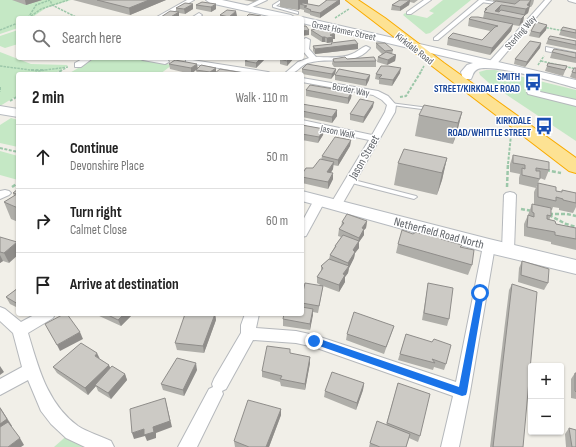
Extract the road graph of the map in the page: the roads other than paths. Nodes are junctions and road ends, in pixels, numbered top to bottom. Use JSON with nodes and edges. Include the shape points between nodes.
{"nodes":[{"id":1,"x":191,"y":0,"type":"edge"},
{"id":2,"x":210,"y":0,"type":"edge"},
{"id":3,"x":264,"y":0,"type":"edge"},
{"id":4,"x":283,"y":0,"type":"edge"},
{"id":5,"x":428,"y":0,"type":"edge"},
{"id":6,"x":482,"y":0,"type":"edge"},
{"id":7,"x":548,"y":0,"type":"edge"},
{"id":8,"x":571,"y":0,"type":"edge"},
{"id":9,"x":356,"y":1,"type":"edge"},
{"id":10,"x":576,"y":1,"type":"edge"},
{"id":11,"x":504,"y":5,"type":"edge"},
{"id":12,"x":246,"y":8,"type":"junction"},
{"id":13,"x":409,"y":13,"type":"dead end"},
{"id":14,"x":162,"y":16,"type":"edge"},
{"id":15,"x":291,"y":16,"type":"edge"},
{"id":16,"x":295,"y":16,"type":"edge"},
{"id":17,"x":304,"y":19,"type":"edge"},
{"id":18,"x":387,"y":25,"type":"junction"},
{"id":19,"x":356,"y":32,"type":"junction"},
{"id":20,"x":308,"y":42,"type":"dead end"},
{"id":21,"x":409,"y":44,"type":"junction"},
{"id":22,"x":549,"y":49,"type":"dead end"},
{"id":23,"x":432,"y":51,"type":"junction"},
{"id":24,"x":576,"y":54,"type":"edge"},
{"id":25,"x":371,"y":56,"type":"edge"},
{"id":26,"x":86,"y":60,"type":"edge"},
{"id":27,"x":154,"y":60,"type":"edge"},
{"id":28,"x":230,"y":60,"type":"edge"},
{"id":29,"x":314,"y":60,"type":"junction"},
{"id":30,"x":189,"y":61,"type":"edge"},
{"id":31,"x":165,"y":62,"type":"dead end"},
{"id":32,"x":492,"y":64,"type":"junction"},
{"id":33,"x":78,"y":65,"type":"road end"},
{"id":34,"x":222,"y":66,"type":"junction"},
{"id":35,"x":256,"y":72,"type":"edge"},
{"id":36,"x":290,"y":72,"type":"edge"},
{"id":37,"x":467,"y":76,"type":"junction"},
{"id":38,"x":304,"y":80,"type":"edge"},
{"id":39,"x":576,"y":84,"type":"edge"},
{"id":40,"x":535,"y":86,"type":"dead end"},
{"id":41,"x":576,"y":103,"type":"edge"},
{"id":42,"x":391,"y":104,"type":"junction"},
{"id":43,"x":429,"y":109,"type":"edge"},
{"id":44,"x":304,"y":123,"type":"edge"},
{"id":45,"x":375,"y":138,"type":"junction"},
{"id":46,"x":576,"y":154,"type":"edge"},
{"id":47,"x":572,"y":171,"type":"edge"},
{"id":48,"x":350,"y":182,"type":"junction"},
{"id":49,"x":414,"y":197,"type":"dead end"},
{"id":50,"x":509,"y":200,"type":"road end"},
{"id":51,"x":319,"y":201,"type":"edge"},
{"id":52,"x":304,"y":228,"type":"edge"},
{"id":53,"x":489,"y":246,"type":"junction"},
{"id":54,"x":508,"y":250,"type":"junction"},
{"id":55,"x":576,"y":267,"type":"edge"},
{"id":56,"x":0,"y":313,"type":"edge"},
{"id":57,"x":44,"y":316,"type":"edge"},
{"id":58,"x":251,"y":316,"type":"edge"},
{"id":59,"x":20,"y":330,"type":"junction"},
{"id":60,"x":248,"y":334,"type":"junction"},
{"id":61,"x":31,"y":370,"type":"junction"},
{"id":62,"x":0,"y":388,"type":"edge"},
{"id":63,"x":462,"y":392,"type":"junction"},
{"id":64,"x":105,"y":447,"type":"edge"},
{"id":65,"x":187,"y":447,"type":"edge"},
{"id":66,"x":450,"y":447,"type":"edge"}],
"edges":[{"from":1,"to":14,"type":"street"},
{"from":2,"to":12,"type":"street","name":"Great Homer Street"},
{"from":3,"to":12,"type":"street"},
{"from":4,"to":16,"type":"lane","via":[[274,6]]},
{"from":5,"to":13,"type":"street"},
{"from":6,"to":11,"type":"lane"},
{"from":6,"to":23,"type":"street"},
{"from":7,"to":32,"type":"street","name":"Sterling Way"},
{"from":8,"to":10,"type":"street"},
{"from":9,"to":18,"type":"highway","name":"Kirkdale Road"},
{"from":9,"to":23,"type":"highway","name":"Kirkdale Road"},
{"from":12,"to":15,"type":"street","name":"Great Homer Street"},
{"from":17,"to":19,"type":"street","name":"Great Homer Street"},
{"from":18,"to":19,"type":"street","via":[[376,31]]},
{"from":18,"to":21,"type":"highway","name":"Kirkdale Road"},
{"from":19,"to":21,"type":"street","name":"Great Homer Street"},
{"from":20,"to":29,"type":"street","via":[[305,49]]},
{"from":21,"to":23,"type":"street","name":"Great Homer Street"},
{"from":21,"to":47,"type":"highway","name":"Kirkdale Road","via":[[513,120]]},
{"from":22,"to":24,"type":"street"},
{"from":23,"to":32,"type":"street","name":"Great Homer Street"},
{"from":23,"to":37,"type":"highway","name":"Kirkdale Road"},
{"from":25,"to":29,"type":"street","via":[[364,50],[348,57]]},
{"from":26,"to":33,"type":"street"},
{"from":27,"to":31,"type":"street"},
{"from":28,"to":34,"type":"street"},
{"from":29,"to":36,"type":"street","via":[[298,65]]},
{"from":30,"to":34,"type":"street"},
{"from":32,"to":37,"type":"street","via":[[474,66],[468,70]]},
{"from":32,"to":39,"type":"street","name":"Great Homer Street"},
{"from":34,"to":35,"type":"street"},
{"from":37,"to":46,"type":"highway","name":"Kirkdale Road"},
{"from":38,"to":42,"type":"street","name":"Border Way","via":[[375,93]]},
{"from":40,"to":41,"type":"street","via":[[531,92]]},
{"from":42,"to":43,"type":"lane"},
{"from":42,"to":45,"type":"street","name":"Jason Street"},
{"from":44,"to":45,"type":"street","name":"Jason Walk"},
{"from":45,"to":48,"type":"street","name":"Jason Street"},
{"from":48,"to":49,"type":"lane"},
{"from":48,"to":51,"type":"street","name":"Jason Street"},
{"from":50,"to":54,"type":"street"},
{"from":51,"to":52,"type":"street","name":"Jason Street"},
{"from":51,"to":53,"type":"street","name":"Netherfield Road North"},
{"from":53,"to":54,"type":"street","name":"Netherfield Road North"},
{"from":53,"to":63,"type":"street"},
{"from":54,"to":55,"type":"street","name":"Netherfield Road North"},
{"from":56,"to":59,"type":"street"},
{"from":57,"to":59,"type":"street"},
{"from":58,"to":60,"type":"street"},
{"from":59,"to":61,"type":"street"},
{"from":60,"to":63,"type":"street","via":[[296,337],[314,341]]},
{"from":60,"to":65,"type":"street"},
{"from":61,"to":62,"type":"street"},
{"from":61,"to":64,"type":"street","via":[[47,405],[57,418],[72,432]]},
{"from":63,"to":66,"type":"street"}]}
